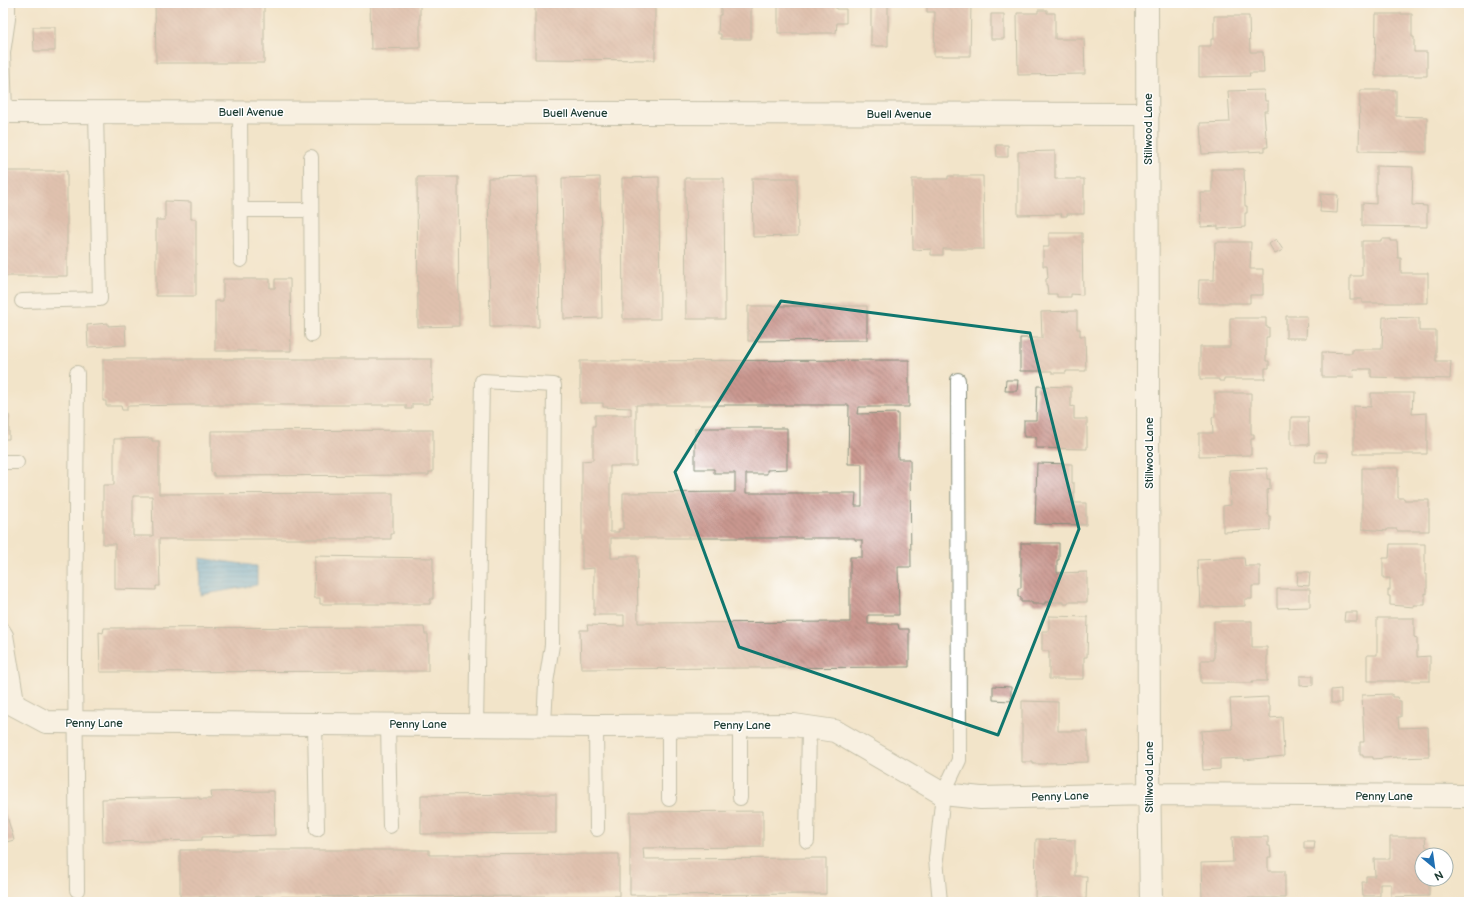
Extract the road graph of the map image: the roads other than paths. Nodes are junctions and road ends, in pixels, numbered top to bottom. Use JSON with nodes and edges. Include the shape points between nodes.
{"nodes":[{"id":1,"x":8,"y":3,"type":"edge"},
{"id":2,"x":1147,"y":3,"type":"edge"},
{"id":3,"x":3,"y":71,"type":"edge"},
{"id":4,"x":4,"y":112,"type":"edge"},
{"id":5,"x":96,"y":112,"type":"junction"},
{"id":6,"x":240,"y":112,"type":"junction"},
{"id":7,"x":1148,"y":114,"type":"junction"},
{"id":8,"x":311,"y":157,"type":"dead end"},
{"id":9,"x":241,"y":210,"type":"junction"},
{"id":10,"x":311,"y":210,"type":"junction"},
{"id":11,"x":241,"y":260,"type":"dead end"},
{"id":12,"x":22,"y":301,"type":"dead end"},
{"id":13,"x":312,"y":335,"type":"dead end"},
{"id":14,"x":77,"y":373,"type":"dead end"},
{"id":15,"x":958,"y":380,"type":"dead end"},
{"id":16,"x":3,"y":630,"type":"edge"},
{"id":17,"x":10,"y":703,"type":"edge"},
{"id":18,"x":76,"y":722,"type":"junction"},
{"id":19,"x":315,"y":724,"type":"junction"},
{"id":20,"x":388,"y":724,"type":"junction"},
{"id":21,"x":476,"y":725,"type":"junction"},
{"id":22,"x":544,"y":725,"type":"junction"},
{"id":23,"x":669,"y":725,"type":"junction"},
{"id":24,"x":740,"y":725,"type":"junction"},
{"id":25,"x":596,"y":726,"type":"junction"},
{"id":26,"x":808,"y":727,"type":"junction"},
{"id":27,"x":943,"y":794,"type":"junction"},
{"id":28,"x":1149,"y":794,"type":"junction"},
{"id":29,"x":1469,"y":796,"type":"edge"},
{"id":30,"x":740,"y":798,"type":"dead end"},
{"id":31,"x":669,"y":799,"type":"dead end"},
{"id":32,"x":390,"y":826,"type":"dead end"},
{"id":33,"x":317,"y":828,"type":"dead end"},
{"id":34,"x":597,"y":829,"type":"dead end"},
{"id":35,"x":807,"y":841,"type":"dead end"},
{"id":36,"x":78,"y":890,"type":"dead end"},
{"id":37,"x":940,"y":902,"type":"edge"},
{"id":38,"x":1151,"y":902,"type":"edge"}],
"edges":[{"from":1,"to":3,"type":"lane"},
{"from":2,"to":7,"type":"street","name":"Stillwood Lane"},
{"from":3,"to":4,"type":"lane"},
{"from":4,"to":5,"type":"street","name":"Buell Avenue"},
{"from":5,"to":6,"type":"street","name":"Buell Avenue"},
{"from":5,"to":12,"type":"lane","via":[[100,299]]},
{"from":6,"to":7,"type":"street","name":"Buell Avenue"},
{"from":6,"to":9,"type":"lane"},
{"from":7,"to":28,"type":"street","name":"Stillwood Lane"},
{"from":8,"to":10,"type":"lane"},
{"from":9,"to":10,"type":"lane"},
{"from":9,"to":11,"type":"lane"},
{"from":10,"to":13,"type":"lane"},
{"from":14,"to":18,"type":"lane"},
{"from":15,"to":27,"type":"lane","via":[[959,760]]},
{"from":16,"to":17,"type":"lane","via":[[6,635]]},
{"from":17,"to":18,"type":"street","name":"Penny Lane","via":[[46,722]]},
{"from":18,"to":19,"type":"street","name":"Penny Lane"},
{"from":18,"to":36,"type":"lane"},
{"from":19,"to":20,"type":"street","name":"Penny Lane"},
{"from":19,"to":33,"type":"lane"},
{"from":20,"to":21,"type":"street","name":"Penny Lane"},
{"from":20,"to":32,"type":"lane"},
{"from":21,"to":22,"type":"street","name":"Penny Lane"},
{"from":21,"to":22,"type":"lane","via":[[482,382],[554,385],[552,645],[546,683]]},
{"from":22,"to":25,"type":"street","name":"Penny Lane"},
{"from":23,"to":24,"type":"street","name":"Penny Lane"},
{"from":23,"to":25,"type":"street","name":"Penny Lane"},
{"from":23,"to":31,"type":"lane"},
{"from":24,"to":26,"type":"street","name":"Penny Lane"},
{"from":24,"to":30,"type":"lane"},
{"from":25,"to":34,"type":"lane"},
{"from":26,"to":27,"type":"street","name":"Penny Lane","via":[[835,731]]},
{"from":26,"to":35,"type":"lane"},
{"from":27,"to":28,"type":"street","name":"Penny Lane","via":[[981,798]]},
{"from":27,"to":37,"type":"lane","via":[[936,859]]},
{"from":28,"to":29,"type":"street","name":"Penny Lane"},
{"from":28,"to":38,"type":"street","name":"Stillwood Lane"}]}
